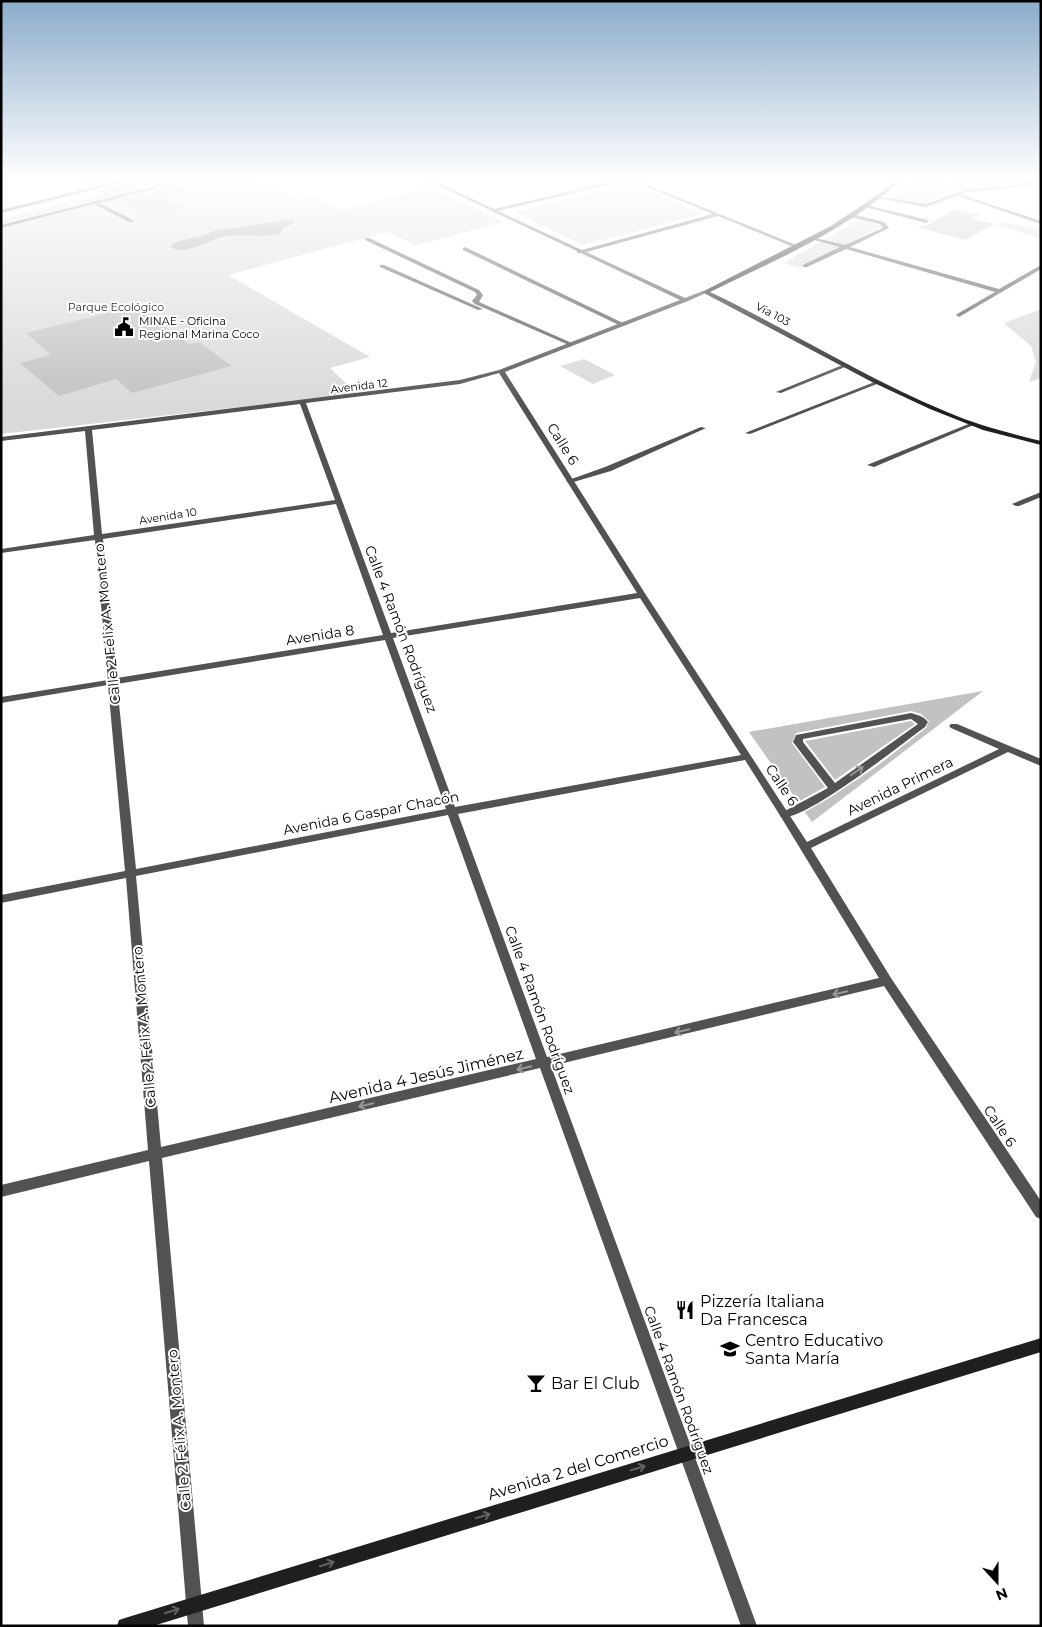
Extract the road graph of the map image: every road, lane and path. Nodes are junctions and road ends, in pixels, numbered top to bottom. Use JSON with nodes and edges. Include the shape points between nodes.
{"nodes":[{"id":1,"x":398,"y":253,"type":"edge"},
{"id":2,"x":473,"y":253,"type":"edge"},
{"id":3,"x":581,"y":253,"type":"edge"},
{"id":4,"x":786,"y":253,"type":"edge"},
{"id":5,"x":833,"y":253,"type":"edge"},
{"id":6,"x":866,"y":253,"type":"edge"},
{"id":7,"x":382,"y":266,"type":"dead end"},
{"id":8,"x":805,"y":266,"type":"dead end"},
{"id":9,"x":1041,"y":267,"type":"edge"},
{"id":10,"x":998,"y":291,"type":"junction"},
{"id":11,"x":705,"y":292,"type":"junction"},
{"id":12,"x":686,"y":300,"type":"junction"},
{"id":13,"x":960,"y":315,"type":"dead end"},
{"id":14,"x":622,"y":325,"type":"junction"},
{"id":15,"x":568,"y":345,"type":"junction"},
{"id":16,"x":848,"y":365,"type":"junction"},
{"id":17,"x":501,"y":371,"type":"junction"},
{"id":18,"x":879,"y":382,"type":"junction"},
{"id":19,"x":780,"y":392,"type":"dead end"},
{"id":20,"x":303,"y":404,"type":"junction"},
{"id":21,"x":973,"y":424,"type":"junction"},
{"id":22,"x":88,"y":428,"type":"junction"},
{"id":23,"x":703,"y":428,"type":"dead end"},
{"id":24,"x":748,"y":433,"type":"dead end"},
{"id":25,"x":1,"y":439,"type":"edge"},
{"id":26,"x":1041,"y":443,"type":"edge"},
{"id":27,"x":871,"y":465,"type":"dead end"},
{"id":28,"x":570,"y":481,"type":"junction"},
{"id":29,"x":1041,"y":494,"type":"edge"},
{"id":30,"x":337,"y":502,"type":"junction"},
{"id":31,"x":1016,"y":504,"type":"dead end"},
{"id":32,"x":98,"y":538,"type":"junction"},
{"id":33,"x":1,"y":551,"type":"edge"},
{"id":34,"x":642,"y":595,"type":"junction"},
{"id":35,"x":389,"y":638,"type":"junction"},
{"id":36,"x":113,"y":683,"type":"junction"},
{"id":37,"x":1,"y":700,"type":"edge"},
{"id":38,"x":954,"y":726,"type":"dead end"},
{"id":39,"x":1007,"y":749,"type":"junction"},
{"id":40,"x":746,"y":757,"type":"junction"},
{"id":41,"x":1041,"y":763,"type":"edge"},
{"id":42,"x":833,"y":788,"type":"junction"},
{"id":43,"x":453,"y":811,"type":"junction"},
{"id":44,"x":785,"y":815,"type":"junction"},
{"id":45,"x":805,"y":847,"type":"junction"},
{"id":46,"x":131,"y":874,"type":"junction"},
{"id":47,"x":1,"y":899,"type":"edge"},
{"id":48,"x":887,"y":981,"type":"junction"},
{"id":49,"x":543,"y":1064,"type":"junction"},
{"id":50,"x":155,"y":1155,"type":"junction"},
{"id":51,"x":1,"y":1191,"type":"edge"},
{"id":52,"x":1041,"y":1213,"type":"edge"},
{"id":53,"x":1041,"y":1345,"type":"edge"},
{"id":54,"x":687,"y":1453,"type":"junction"},
{"id":55,"x":194,"y":1605,"type":"junction"},
{"id":56,"x":126,"y":1626,"type":"edge"},
{"id":57,"x":196,"y":1626,"type":"edge"},
{"id":58,"x":749,"y":1626,"type":"edge"}],
"edges":[{"from":1,"to":15,"type":"street","via":[[477,291],[480,295],[475,301],[477,303]]},
{"from":2,"to":14,"type":"street"},
{"from":3,"to":12,"type":"street"},
{"from":4,"to":11,"type":"main road"},
{"from":5,"to":8,"type":"street"},
{"from":6,"to":10,"type":"street"},
{"from":7,"to":15,"type":"street"},
{"from":9,"to":10,"type":"street"},
{"from":10,"to":13,"type":"street"},
{"from":11,"to":12,"type":"street","name":"Avenida 12"},
{"from":11,"to":16,"type":"main road","name":"Vía 103"},
{"from":12,"to":14,"type":"street","name":"Avenida 12"},
{"from":14,"to":15,"type":"street","name":"Avenida 12"},
{"from":15,"to":17,"type":"street","name":"Avenida 12"},
{"from":16,"to":18,"type":"main road","name":"Vía 103"},
{"from":16,"to":19,"type":"street"},
{"from":17,"to":20,"type":"street","name":"Avenida 12","via":[[429,388]]},
{"from":17,"to":28,"type":"street","name":"Calle 6"},
{"from":18,"to":21,"type":"main road","name":"Vía 103","via":[[931,408]]},
{"from":18,"to":24,"type":"street"},
{"from":20,"to":22,"type":"street","name":"Avenida 12"},
{"from":20,"to":30,"type":"street","name":"Calle 4 Ramón Rodríguez"},
{"from":21,"to":26,"type":"main road","name":"Vía 103"},
{"from":21,"to":27,"type":"street"},
{"from":22,"to":25,"type":"street","name":"Avenida 12"},
{"from":22,"to":32,"type":"street","name":"Calle 2 Félix A. Montero"},
{"from":23,"to":28,"type":"street","via":[[608,469]]},
{"from":28,"to":34,"type":"street","name":"Calle 6"},
{"from":29,"to":31,"type":"street"},
{"from":30,"to":32,"type":"street","name":"Avenida 10"},
{"from":30,"to":35,"type":"street","name":"Calle 4 Ramón Rodríguez"},
{"from":32,"to":33,"type":"street","name":"Avenida 10"},
{"from":32,"to":36,"type":"street","name":"Calle 2 Félix A. Montero"},
{"from":34,"to":35,"type":"street","name":"Avenida 8"},
{"from":34,"to":40,"type":"street","name":"Calle 6"},
{"from":35,"to":36,"type":"street","name":"Avenida 8"},
{"from":35,"to":43,"type":"street","name":"Calle 4 Ramón Rodríguez"},
{"from":36,"to":37,"type":"street","name":"Avenida 8"},
{"from":36,"to":46,"type":"street","name":"Calle 2 Félix A. Montero"},
{"from":38,"to":39,"type":"street"},
{"from":39,"to":41,"type":"street"},
{"from":39,"to":45,"type":"street","name":"Avenida Primera"},
{"from":40,"to":43,"type":"street","name":"Avenida 6 Gaspar Chacón"},
{"from":40,"to":44,"type":"street","name":"Calle 6"},
{"from":42,"to":42,"type":"street","one_way":true,"via":[[922,724],[923,722],[911,716],[799,737],[798,742]]},
{"from":42,"to":44,"type":"street","via":[[810,804]]},
{"from":43,"to":46,"type":"street","name":"Avenida 6 Gaspar Chacón"},
{"from":43,"to":49,"type":"street","name":"Calle 4 Ramón Rodríguez"},
{"from":44,"to":45,"type":"street","name":"Calle 6"},
{"from":45,"to":48,"type":"street","name":"Calle 6"},
{"from":46,"to":47,"type":"street","name":"Avenida 6 Gaspar Chacón"},
{"from":46,"to":50,"type":"street","name":"Calle 2 Félix A. Montero"},
{"from":48,"to":49,"type":"street","name":"Avenida 4 Jesús Jiménez","one_way":true},
{"from":48,"to":52,"type":"street","name":"Calle 6"},
{"from":49,"to":50,"type":"street","name":"Avenida 4 Jesús Jiménez","one_way":true},
{"from":49,"to":54,"type":"street","name":"Calle 4 Ramón Rodríguez"},
{"from":50,"to":51,"type":"street","name":"Avenida 4 Jesús Jiménez"},
{"from":50,"to":55,"type":"street","name":"Calle 2 Félix A. Montero"},
{"from":53,"to":54,"type":"main road","name":"Avenida 2 del Comercio"},
{"from":55,"to":54,"type":"main road","name":"Avenida 2 del Comercio","one_way":true},
{"from":54,"to":58,"type":"street","name":"Calle 4 Ramón Rodríguez"},
{"from":56,"to":55,"type":"main road","name":"Avenida 2 del Comercio","one_way":true},
{"from":55,"to":57,"type":"street","name":"Calle 2 Félix A. Montero"}]}
